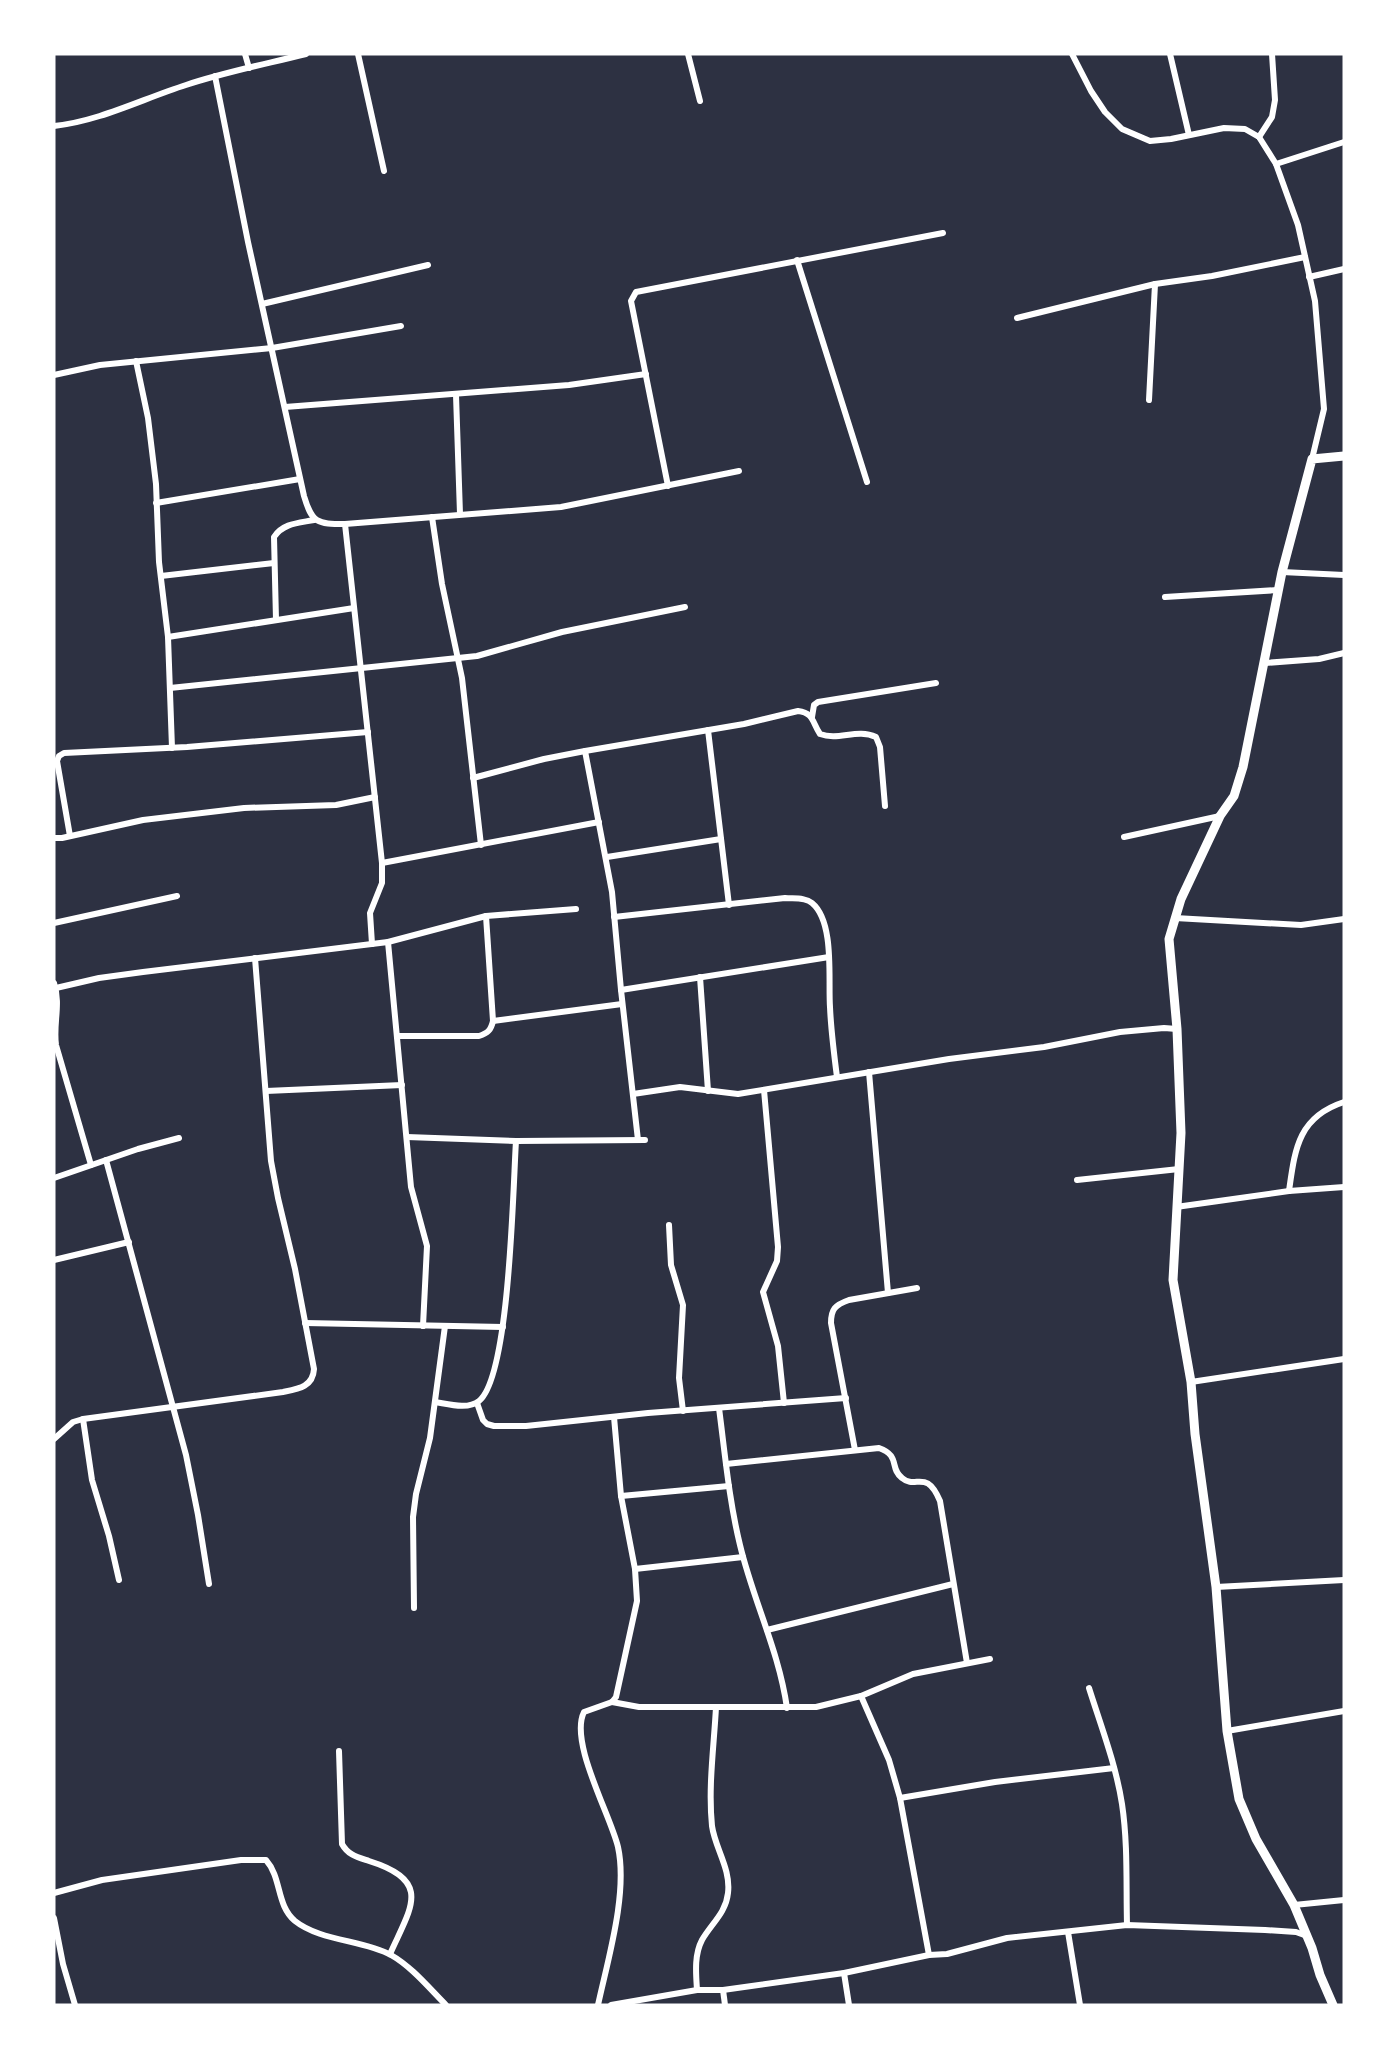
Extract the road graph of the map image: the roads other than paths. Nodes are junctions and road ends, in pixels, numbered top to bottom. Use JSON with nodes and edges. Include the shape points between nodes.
{"nodes":[{"id":1,"x":246,"y":54,"type":"edge"},
{"id":2,"x":306,"y":54,"type":"edge"},
{"id":3,"x":358,"y":54,"type":"edge"},
{"id":4,"x":688,"y":54,"type":"edge"},
{"id":5,"x":1072,"y":54,"type":"edge"},
{"id":6,"x":1170,"y":54,"type":"edge"},
{"id":7,"x":1272,"y":54,"type":"edge"},
{"id":8,"x":249,"y":68,"type":"junction"},
{"id":9,"x":215,"y":76,"type":"junction"},
{"id":10,"x":700,"y":101,"type":"dead end"},
{"id":11,"x":54,"y":126,"type":"edge"},
{"id":12,"x":1190,"y":135,"type":"junction"},
{"id":13,"x":1259,"y":137,"type":"junction"},
{"id":14,"x":1344,"y":142,"type":"edge"},
{"id":15,"x":1276,"y":165,"type":"junction"},
{"id":16,"x":384,"y":171,"type":"dead end"},
{"id":17,"x":944,"y":233,"type":"dead end"},
{"id":18,"x":1305,"y":257,"type":"junction"},
{"id":19,"x":797,"y":260,"type":"junction"},
{"id":20,"x":428,"y":265,"type":"dead end"},
{"id":21,"x":1344,"y":269,"type":"edge"},
{"id":22,"x":1309,"y":277,"type":"junction"},
{"id":23,"x":1155,"y":284,"type":"junction"},
{"id":24,"x":262,"y":303,"type":"junction"},
{"id":25,"x":1017,"y":318,"type":"dead end"},
{"id":26,"x":401,"y":326,"type":"dead end"},
{"id":27,"x":272,"y":348,"type":"junction"},
{"id":28,"x":136,"y":361,"type":"junction"},
{"id":29,"x":646,"y":374,"type":"junction"},
{"id":30,"x":54,"y":375,"type":"edge"},
{"id":31,"x":456,"y":394,"type":"junction"},
{"id":32,"x":1149,"y":400,"type":"dead end"},
{"id":33,"x":285,"y":407,"type":"junction"},
{"id":34,"x":1344,"y":456,"type":"edge"},
{"id":35,"x":1312,"y":459,"type":"junction"},
{"id":36,"x":739,"y":471,"type":"dead end"},
{"id":37,"x":300,"y":479,"type":"junction"},
{"id":38,"x":867,"y":482,"type":"dead end"},
{"id":39,"x":668,"y":486,"type":"junction"},
{"id":40,"x":156,"y":503,"type":"junction"},
{"id":41,"x":460,"y":514,"type":"junction"},
{"id":42,"x":432,"y":517,"type":"junction"},
{"id":43,"x":314,"y":520,"type":"junction"},
{"id":44,"x":345,"y":524,"type":"junction"},
{"id":45,"x":274,"y":563,"type":"junction"},
{"id":46,"x":1282,"y":572,"type":"junction"},
{"id":47,"x":1344,"y":575,"type":"edge"},
{"id":48,"x":161,"y":576,"type":"junction"},
{"id":49,"x":1278,"y":590,"type":"junction"},
{"id":50,"x":1164,"y":597,"type":"dead end"},
{"id":51,"x":685,"y":607,"type":"dead end"},
{"id":52,"x":354,"y":608,"type":"junction"},
{"id":53,"x":276,"y":620,"type":"junction"},
{"id":54,"x":168,"y":636,"type":"junction"},
{"id":55,"x":1344,"y":653,"type":"edge"},
{"id":56,"x":459,"y":658,"type":"junction"},
{"id":57,"x":1265,"y":663,"type":"junction"},
{"id":58,"x":360,"y":669,"type":"junction"},
{"id":59,"x":936,"y":683,"type":"dead end"},
{"id":60,"x":170,"y":688,"type":"junction"},
{"id":61,"x":812,"y":717,"type":"junction"},
{"id":62,"x":708,"y":730,"type":"junction"},
{"id":63,"x":368,"y":732,"type":"junction"},
{"id":64,"x":172,"y":748,"type":"junction"},
{"id":65,"x":585,"y":751,"type":"junction"},
{"id":66,"x":473,"y":778,"type":"junction"},
{"id":67,"x":375,"y":797,"type":"junction"},
{"id":68,"x":885,"y":806,"type":"dead end"},
{"id":69,"x":1220,"y":816,"type":"junction"},
{"id":70,"x":599,"y":822,"type":"junction"},
{"id":71,"x":70,"y":836,"type":"junction"},
{"id":72,"x":1124,"y":837,"type":"dead end"},
{"id":73,"x":54,"y":838,"type":"edge"},
{"id":74,"x":721,"y":839,"type":"junction"},
{"id":75,"x":481,"y":845,"type":"junction"},
{"id":76,"x":606,"y":857,"type":"junction"},
{"id":77,"x":382,"y":863,"type":"junction"},
{"id":78,"x":177,"y":896,"type":"dead end"},
{"id":79,"x":729,"y":904,"type":"junction"},
{"id":80,"x":576,"y":909,"type":"dead end"},
{"id":81,"x":486,"y":916,"type":"junction"},
{"id":82,"x":614,"y":917,"type":"junction"},
{"id":83,"x":1175,"y":918,"type":"junction"},
{"id":84,"x":1344,"y":919,"type":"edge"},
{"id":85,"x":54,"y":923,"type":"edge"},
{"id":86,"x":388,"y":942,"type":"junction"},
{"id":87,"x":372,"y":944,"type":"junction"},
{"id":88,"x":829,"y":957,"type":"junction"},
{"id":89,"x":255,"y":958,"type":"junction"},
{"id":90,"x":700,"y":977,"type":"junction"},
{"id":91,"x":55,"y":985,"type":"edge"},
{"id":92,"x":621,"y":990,"type":"junction"},
{"id":93,"x":622,"y":1004,"type":"junction"},
{"id":94,"x":493,"y":1021,"type":"junction"},
{"id":95,"x":1177,"y":1029,"type":"junction"},
{"id":96,"x":397,"y":1036,"type":"junction"},
{"id":97,"x":55,"y":1045,"type":"edge"},
{"id":98,"x":869,"y":1072,"type":"junction"},
{"id":99,"x":837,"y":1077,"type":"junction"},
{"id":100,"x":402,"y":1085,"type":"junction"},
{"id":101,"x":764,"y":1090,"type":"junction"},
{"id":102,"x":266,"y":1091,"type":"junction"},
{"id":103,"x":708,"y":1091,"type":"junction"},
{"id":104,"x":633,"y":1094,"type":"junction"},
{"id":105,"x":1344,"y":1102,"type":"edge"},
{"id":106,"x":406,"y":1137,"type":"junction"},
{"id":107,"x":178,"y":1138,"type":"dead end"},
{"id":108,"x":516,"y":1141,"type":"junction"},
{"id":109,"x":106,"y":1160,"type":"junction"},
{"id":110,"x":91,"y":1165,"type":"junction"},
{"id":111,"x":1179,"y":1169,"type":"junction"},
{"id":112,"x":54,"y":1178,"type":"edge"},
{"id":113,"x":1077,"y":1180,"type":"dead end"},
{"id":114,"x":1344,"y":1187,"type":"edge"},
{"id":115,"x":1289,"y":1191,"type":"junction"},
{"id":116,"x":1176,"y":1206,"type":"junction"},
{"id":117,"x":669,"y":1225,"type":"dead end"},
{"id":118,"x":129,"y":1242,"type":"junction"},
{"id":119,"x":54,"y":1260,"type":"edge"},
{"id":120,"x":917,"y":1288,"type":"dead end"},
{"id":121,"x":888,"y":1293,"type":"junction"},
{"id":122,"x":305,"y":1323,"type":"junction"},
{"id":123,"x":423,"y":1326,"type":"junction"},
{"id":124,"x":444,"y":1326,"type":"junction"},
{"id":125,"x":503,"y":1327,"type":"junction"},
{"id":126,"x":1344,"y":1359,"type":"edge"},
{"id":127,"x":1191,"y":1382,"type":"junction"},
{"id":128,"x":846,"y":1398,"type":"junction"},
{"id":129,"x":435,"y":1402,"type":"junction"},
{"id":130,"x":477,"y":1403,"type":"junction"},
{"id":131,"x":784,"y":1403,"type":"junction"},
{"id":132,"x":171,"y":1406,"type":"junction"},
{"id":133,"x":718,"y":1408,"type":"junction"},
{"id":134,"x":683,"y":1411,"type":"junction"},
{"id":135,"x":614,"y":1417,"type":"junction"},
{"id":136,"x":83,"y":1419,"type":"junction"},
{"id":137,"x":54,"y":1439,"type":"edge"},
{"id":138,"x":855,"y":1450,"type":"junction"},
{"id":139,"x":726,"y":1464,"type":"junction"},
{"id":140,"x":729,"y":1486,"type":"junction"},
{"id":141,"x":621,"y":1496,"type":"junction"},
{"id":142,"x":743,"y":1557,"type":"junction"},
{"id":143,"x":635,"y":1569,"type":"junction"},
{"id":144,"x":119,"y":1580,"type":"dead end"},
{"id":145,"x":1344,"y":1581,"type":"edge"},
{"id":146,"x":209,"y":1584,"type":"dead end"},
{"id":147,"x":953,"y":1584,"type":"junction"},
{"id":148,"x":1216,"y":1587,"type":"junction"},
{"id":149,"x":414,"y":1608,"type":"dead end"},
{"id":150,"x":767,"y":1630,"type":"junction"},
{"id":151,"x":990,"y":1659,"type":"dead end"},
{"id":152,"x":967,"y":1663,"type":"junction"},
{"id":153,"x":1089,"y":1688,"type":"dead end"},
{"id":154,"x":861,"y":1696,"type":"junction"},
{"id":155,"x":612,"y":1702,"type":"junction"},
{"id":156,"x":716,"y":1707,"type":"junction"},
{"id":157,"x":787,"y":1708,"type":"junction"},
{"id":158,"x":1344,"y":1711,"type":"edge"},
{"id":159,"x":1227,"y":1731,"type":"junction"},
{"id":160,"x":339,"y":1751,"type":"dead end"},
{"id":161,"x":1114,"y":1768,"type":"junction"},
{"id":162,"x":900,"y":1798,"type":"junction"},
{"id":163,"x":54,"y":1893,"type":"edge"},
{"id":164,"x":1344,"y":1900,"type":"edge"},
{"id":165,"x":1294,"y":1905,"type":"junction"},
{"id":166,"x":54,"y":1918,"type":"edge"},
{"id":167,"x":1127,"y":1925,"type":"junction"},
{"id":168,"x":1068,"y":1932,"type":"junction"},
{"id":169,"x":1307,"y":1936,"type":"junction"},
{"id":170,"x":390,"y":1954,"type":"junction"},
{"id":171,"x":929,"y":1955,"type":"junction"},
{"id":172,"x":844,"y":1973,"type":"junction"},
{"id":173,"x":697,"y":1990,"type":"junction"},
{"id":174,"x":723,"y":1990,"type":"junction"},
{"id":175,"x":75,"y":2005,"type":"edge"},
{"id":176,"x":446,"y":2005,"type":"edge"},
{"id":177,"x":598,"y":2005,"type":"edge"},
{"id":178,"x":610,"y":2005,"type":"edge"},
{"id":179,"x":725,"y":2005,"type":"edge"},
{"id":180,"x":849,"y":2005,"type":"edge"},
{"id":181,"x":1080,"y":2005,"type":"edge"},
{"id":182,"x":1333,"y":2005,"type":"edge"}],
"edges":[{"from":1,"to":8,"type":"street"},
{"from":2,"to":8,"type":"street"},
{"from":3,"to":16,"type":"street"},
{"from":4,"to":10,"type":"street"},
{"from":5,"to":12,"type":"street","via":[[1105,112],[1122,129],[1150,141]]},
{"from":6,"to":12,"type":"street"},
{"from":7,"to":13,"type":"street","via":[[1275,100],[1272,117]]},
{"from":8,"to":9,"type":"street"},
{"from":9,"to":11,"type":"street","via":[[96,118]]},
{"from":9,"to":24,"type":"street"},
{"from":12,"to":13,"type":"street","via":[[1224,128],[1245,129]]},
{"from":13,"to":15,"type":"street"},
{"from":14,"to":15,"type":"street"},
{"from":15,"to":18,"type":"street"},
{"from":17,"to":19,"type":"street"},
{"from":18,"to":22,"type":"street"},
{"from":18,"to":23,"type":"street"},
{"from":19,"to":29,"type":"street","via":[[636,292],[630,301]]},
{"from":19,"to":38,"type":"street"},
{"from":20,"to":24,"type":"street"},
{"from":21,"to":22,"type":"street"},
{"from":22,"to":35,"type":"street","via":[[1315,301],[1324,409]]},
{"from":23,"to":25,"type":"street"},
{"from":23,"to":32,"type":"street"},
{"from":24,"to":27,"type":"street"},
{"from":26,"to":27,"type":"street"},
{"from":27,"to":28,"type":"street"},
{"from":27,"to":33,"type":"street"},
{"from":28,"to":30,"type":"street"},
{"from":28,"to":40,"type":"street","via":[[151,438]]},
{"from":29,"to":31,"type":"street"},
{"from":29,"to":39,"type":"street"},
{"from":31,"to":33,"type":"street"},
{"from":31,"to":41,"type":"street"},
{"from":33,"to":37,"type":"street"},
{"from":34,"to":35,"type":"street"},
{"from":35,"to":46,"type":"street"},
{"from":36,"to":39,"type":"street"},
{"from":37,"to":40,"type":"street"},
{"from":37,"to":43,"type":"street"},
{"from":39,"to":41,"type":"street","via":[[561,507]]},
{"from":40,"to":48,"type":"street"},
{"from":41,"to":42,"type":"street"},
{"from":42,"to":44,"type":"street"},
{"from":42,"to":56,"type":"street"},
{"from":43,"to":44,"type":"street"},
{"from":43,"to":45,"type":"street","via":[[287,525],[278,531],[274,537]]},
{"from":44,"to":52,"type":"street"},
{"from":45,"to":48,"type":"street"},
{"from":45,"to":53,"type":"street"},
{"from":46,"to":47,"type":"street"},
{"from":46,"to":49,"type":"street"},
{"from":48,"to":54,"type":"street"},
{"from":49,"to":50,"type":"street"},
{"from":49,"to":57,"type":"street"},
{"from":51,"to":56,"type":"street"},
{"from":52,"to":53,"type":"street"},
{"from":52,"to":58,"type":"street"},
{"from":53,"to":54,"type":"street"},
{"from":54,"to":60,"type":"street"},
{"from":55,"to":57,"type":"street"},
{"from":56,"to":58,"type":"street"},
{"from":56,"to":66,"type":"street"},
{"from":57,"to":69,"type":"street","via":[[1243,767],[1234,796]]},
{"from":58,"to":60,"type":"street"},
{"from":58,"to":63,"type":"street"},
{"from":59,"to":61,"type":"street","via":[[818,702]]},
{"from":60,"to":64,"type":"street"},
{"from":61,"to":62,"type":"street","via":[[798,711]]},
{"from":61,"to":68,"type":"street","via":[[820,734],[826,736],[857,732],[876,737]]},
{"from":62,"to":65,"type":"street"},
{"from":62,"to":74,"type":"street"},
{"from":63,"to":64,"type":"street"},
{"from":63,"to":67,"type":"street"},
{"from":64,"to":71,"type":"street","via":[[73,751],[59,756],[59,780]]},
{"from":65,"to":66,"type":"street"},
{"from":65,"to":70,"type":"street"},
{"from":66,"to":75,"type":"street"},
{"from":67,"to":71,"type":"street","via":[[336,805],[244,808],[143,820]]},
{"from":67,"to":77,"type":"street"},
{"from":69,"to":72,"type":"street"},
{"from":69,"to":83,"type":"street"},
{"from":70,"to":75,"type":"street"},
{"from":70,"to":76,"type":"street"},
{"from":71,"to":73,"type":"street"},
{"from":74,"to":76,"type":"street"},
{"from":74,"to":79,"type":"street"},
{"from":75,"to":77,"type":"street"},
{"from":76,"to":82,"type":"street"},
{"from":77,"to":87,"type":"street","via":[[382,883],[370,913]]},
{"from":78,"to":85,"type":"street"},
{"from":79,"to":82,"type":"street"},
{"from":79,"to":88,"type":"street","via":[[785,898],[812,903],[827,935]]},
{"from":80,"to":81,"type":"street"},
{"from":81,"to":86,"type":"street"},
{"from":81,"to":94,"type":"street"},
{"from":82,"to":92,"type":"street"},
{"from":83,"to":84,"type":"street","via":[[1301,925]]},
{"from":83,"to":95,"type":"street","via":[[1168,939]]},
{"from":86,"to":87,"type":"street"},
{"from":86,"to":96,"type":"street"},
{"from":87,"to":89,"type":"street"},
{"from":88,"to":90,"type":"street"},
{"from":88,"to":99,"type":"street"},
{"from":89,"to":91,"type":"street"},
{"from":89,"to":102,"type":"street"},
{"from":90,"to":92,"type":"street"},
{"from":90,"to":103,"type":"street"},
{"from":91,"to":97,"type":"street"},
{"from":92,"to":93,"type":"street"},
{"from":93,"to":94,"type":"street"},
{"from":93,"to":104,"type":"street"},
{"from":94,"to":96,"type":"street","via":[[487,1033],[479,1035]]},
{"from":95,"to":98,"type":"street","via":[[1120,1032]]},
{"from":95,"to":111,"type":"street"},
{"from":96,"to":100,"type":"street"},
{"from":97,"to":110,"type":"street"},
{"from":98,"to":99,"type":"street"},
{"from":98,"to":121,"type":"street"},
{"from":99,"to":101,"type":"street"},
{"from":100,"to":102,"type":"street"},
{"from":100,"to":106,"type":"street"},
{"from":101,"to":103,"type":"street","via":[[738,1094]]},
{"from":101,"to":131,"type":"street","via":[[778,1247],[777,1261],[763,1292],[778,1346]]},
{"from":102,"to":122,"type":"street","via":[[271,1161]]},
{"from":103,"to":104,"type":"street","via":[[680,1087]]},
{"from":104,"to":108,"type":"street","via":[[641,1140]]},
{"from":105,"to":115,"type":"street","via":[[1320,1114],[1303,1129],[1294,1152]]},
{"from":106,"to":108,"type":"street"},
{"from":106,"to":123,"type":"street","via":[[413,1198],[427,1246]]},
{"from":107,"to":109,"type":"street"},
{"from":108,"to":125,"type":"street"},
{"from":109,"to":110,"type":"street"},
{"from":109,"to":118,"type":"street"},
{"from":110,"to":112,"type":"street"},
{"from":111,"to":113,"type":"street"},
{"from":111,"to":116,"type":"street"},
{"from":114,"to":115,"type":"street"},
{"from":115,"to":116,"type":"street"},
{"from":116,"to":127,"type":"street","via":[[1173,1280]]},
{"from":117,"to":134,"type":"street","via":[[672,1265],[683,1305],[679,1378]]},
{"from":118,"to":119,"type":"street"},
{"from":118,"to":132,"type":"street"},
{"from":120,"to":121,"type":"street"},
{"from":121,"to":128,"type":"street","via":[[839,1303],[831,1312]]},
{"from":122,"to":123,"type":"street"},
{"from":122,"to":132,"type":"street","via":[[314,1376],[305,1386]]},
{"from":123,"to":124,"type":"street"},
{"from":124,"to":125,"type":"street"},
{"from":124,"to":129,"type":"street"},
{"from":125,"to":130,"type":"street","via":[[491,1381]]},
{"from":126,"to":127,"type":"street"},
{"from":127,"to":148,"type":"street"},
{"from":128,"to":131,"type":"street"},
{"from":128,"to":138,"type":"street"},
{"from":129,"to":130,"type":"street","via":[[465,1406]]},
{"from":129,"to":149,"type":"street","via":[[413,1517]]},
{"from":130,"to":135,"type":"street","via":[[483,1420],[494,1426]]},
{"from":131,"to":133,"type":"street"},
{"from":132,"to":136,"type":"street"},
{"from":132,"to":146,"type":"street","via":[[193,1487]]},
{"from":133,"to":134,"type":"street"},
{"from":133,"to":139,"type":"street"},
{"from":134,"to":135,"type":"street"},
{"from":135,"to":141,"type":"street"},
{"from":136,"to":137,"type":"street","via":[[73,1422]]},
{"from":136,"to":144,"type":"street","via":[[92,1480]]},
{"from":138,"to":139,"type":"street"},
{"from":138,"to":147,"type":"street","via":[[888,1451],[903,1479],[928,1483],[936,1491]]},
{"from":139,"to":140,"type":"street"},
{"from":140,"to":141,"type":"street"},
{"from":140,"to":142,"type":"street"},
{"from":141,"to":143,"type":"street"},
{"from":142,"to":143,"type":"street"},
{"from":142,"to":150,"type":"street"},
{"from":143,"to":155,"type":"street","via":[[635,1616]]},
{"from":145,"to":148,"type":"street"},
{"from":147,"to":150,"type":"street"},
{"from":147,"to":152,"type":"street"},
{"from":148,"to":159,"type":"street"},
{"from":150,"to":157,"type":"street"},
{"from":151,"to":152,"type":"street"},
{"from":152,"to":154,"type":"street","via":[[913,1674]]},
{"from":153,"to":161,"type":"street"},
{"from":154,"to":157,"type":"street","via":[[816,1707]]},
{"from":154,"to":162,"type":"street","via":[[889,1760]]},
{"from":155,"to":156,"type":"street","via":[[639,1707]]},
{"from":155,"to":177,"type":"street","via":[[584,1712],[580,1726],[591,1774],[618,1848],[620,1872],[614,1929]]},
{"from":156,"to":157,"type":"street"},
{"from":156,"to":173,"type":"street","via":[[712,1828],[728,1892],[724,1908],[697,1955]]},
{"from":158,"to":159,"type":"street"},
{"from":159,"to":165,"type":"street","via":[[1239,1799],[1256,1839]]},
{"from":160,"to":170,"type":"street","via":[[342,1844],[351,1855],[396,1872],[411,1888],[410,1910]]},
{"from":161,"to":162,"type":"street"},
{"from":161,"to":167,"type":"street","via":[[1126,1833]]},
{"from":162,"to":171,"type":"street"},
{"from":163,"to":170,"type":"street","via":[[102,1880],[241,1860],[266,1860],[273,1868],[282,1904],[296,1921],[310,1930]]},
{"from":164,"to":165,"type":"street"},
{"from":165,"to":169,"type":"street"},
{"from":166,"to":175,"type":"street"},
{"from":167,"to":168,"type":"street"},
{"from":167,"to":169,"type":"street","via":[[1296,1932]]},
{"from":168,"to":171,"type":"street","via":[[1007,1938]]},
{"from":168,"to":181,"type":"street"},
{"from":169,"to":182,"type":"street"},
{"from":170,"to":176,"type":"street"},
{"from":171,"to":172,"type":"street"},
{"from":172,"to":174,"type":"street"},
{"from":172,"to":180,"type":"street"},
{"from":173,"to":174,"type":"street"},
{"from":173,"to":178,"type":"street"},
{"from":174,"to":179,"type":"street"}]}
